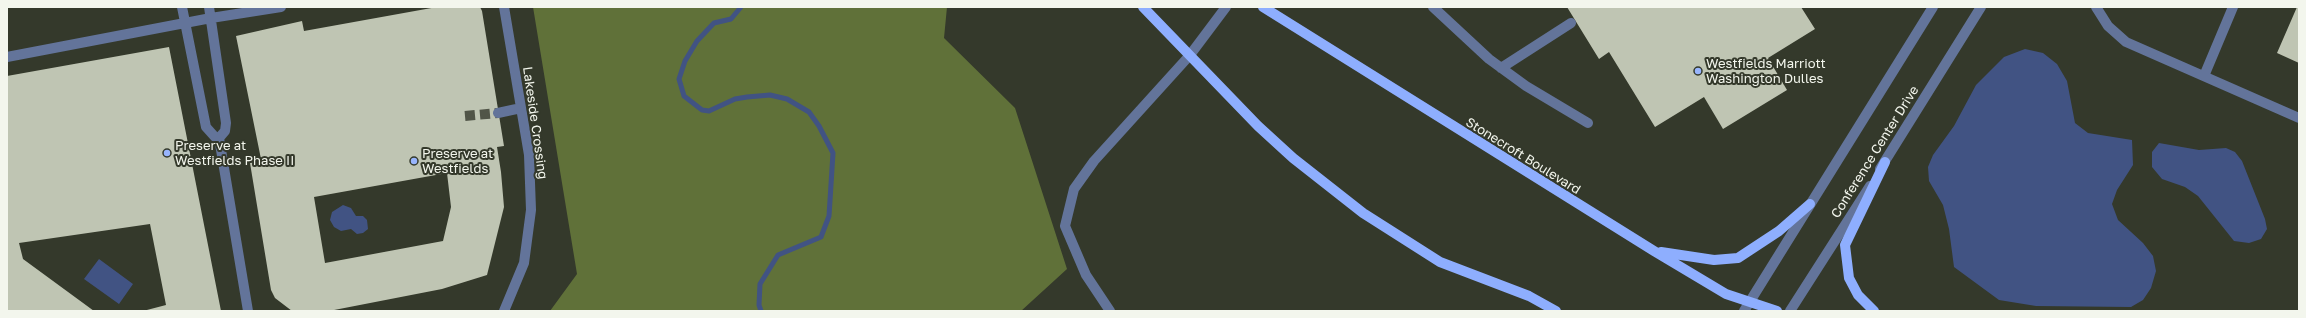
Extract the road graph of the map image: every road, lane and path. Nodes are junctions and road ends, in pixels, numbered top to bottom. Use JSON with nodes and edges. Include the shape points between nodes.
{"nodes":[{"id":1,"x":182,"y":7,"type":"edge"},
{"id":2,"x":209,"y":7,"type":"edge"},
{"id":3,"x":281,"y":7,"type":"edge"},
{"id":4,"x":504,"y":7,"type":"edge"},
{"id":5,"x":1143,"y":7,"type":"edge"},
{"id":6,"x":1226,"y":7,"type":"edge"},
{"id":7,"x":1263,"y":7,"type":"edge"},
{"id":8,"x":1433,"y":7,"type":"edge"},
{"id":9,"x":1933,"y":7,"type":"edge"},
{"id":10,"x":1981,"y":7,"type":"edge"},
{"id":11,"x":2096,"y":7,"type":"edge"},
{"id":12,"x":2233,"y":7,"type":"edge"},
{"id":13,"x":211,"y":18,"type":"junction"},
{"id":14,"x":185,"y":23,"type":"junction"},
{"id":15,"x":1571,"y":23,"type":"dead end"},
{"id":16,"x":1190,"y":55,"type":"junction"},
{"id":17,"x":7,"y":57,"type":"edge"},
{"id":18,"x":1501,"y":68,"type":"junction"},
{"id":19,"x":2204,"y":76,"type":"junction"},
{"id":20,"x":521,"y":108,"type":"junction"},
{"id":21,"x":498,"y":113,"type":"tunnel mouth"},
{"id":22,"x":2299,"y":118,"type":"edge"},
{"id":23,"x":1588,"y":123,"type":"dead end"},
{"id":24,"x":219,"y":138,"type":"junction"},
{"id":25,"x":1885,"y":162,"type":"junction"},
{"id":26,"x":1810,"y":204,"type":"junction"},
{"id":27,"x":1654,"y":251,"type":"junction"},
{"id":28,"x":1750,"y":302,"type":"junction"},
{"id":29,"x":248,"y":311,"type":"edge"},
{"id":30,"x":504,"y":311,"type":"edge"},
{"id":31,"x":1110,"y":311,"type":"edge"},
{"id":32,"x":1556,"y":311,"type":"edge"},
{"id":33,"x":1744,"y":311,"type":"edge"},
{"id":34,"x":1777,"y":311,"type":"edge"},
{"id":35,"x":1790,"y":311,"type":"edge"},
{"id":36,"x":1874,"y":311,"type":"edge"}],
"edges":[{"from":1,"to":14,"type":"street"},
{"from":2,"to":13,"type":"street"},
{"from":3,"to":13,"type":"street"},
{"from":4,"to":20,"type":"street","name":"Lakeside Crossing"},
{"from":5,"to":16,"type":"main road"},
{"from":6,"to":16,"type":"street"},
{"from":7,"to":27,"type":"main road","name":"Stonecroft Boulevard"},
{"from":8,"to":18,"type":"street"},
{"from":9,"to":26,"type":"street"},
{"from":10,"to":25,"type":"street","name":"Conference Center Drive"},
{"from":11,"to":19,"type":"street","via":[[2108,26],[2126,42]]},
{"from":12,"to":19,"type":"street"},
{"from":13,"to":14,"type":"street"},
{"from":13,"to":24,"type":"street","via":[[226,123],[225,131]]},
{"from":14,"to":17,"type":"street"},
{"from":14,"to":24,"type":"street","via":[[206,127]]},
{"from":15,"to":18,"type":"street"},
{"from":16,"to":31,"type":"street","via":[[1094,161],[1074,189],[1065,226],[1086,275]]},
{"from":16,"to":32,"type":"main road","via":[[1258,126],[1322,182],[1363,213],[1440,262],[1529,296]]},
{"from":18,"to":23,"type":"street"},
{"from":19,"to":22,"type":"street"},
{"from":20,"to":21,"type":"street"},
{"from":20,"to":30,"type":"street","name":"Lakeside Crossing","via":[[529,155],[531,210],[524,263]]},
{"from":24,"to":29,"type":"street"},
{"from":25,"to":35,"type":"street","name":"Conference Center Drive"},
{"from":25,"to":36,"type":"main road","via":[[1845,245],[1849,278],[1858,295]]},
{"from":26,"to":27,"type":"main road","via":[[1779,231],[1738,258],[1714,260]]},
{"from":26,"to":28,"type":"street"},
{"from":27,"to":28,"type":"main road","name":"Stonecroft Boulevard","via":[[1726,294]]},
{"from":28,"to":33,"type":"street"},
{"from":28,"to":34,"type":"main road","name":"Stonecroft Boulevard"}]}
